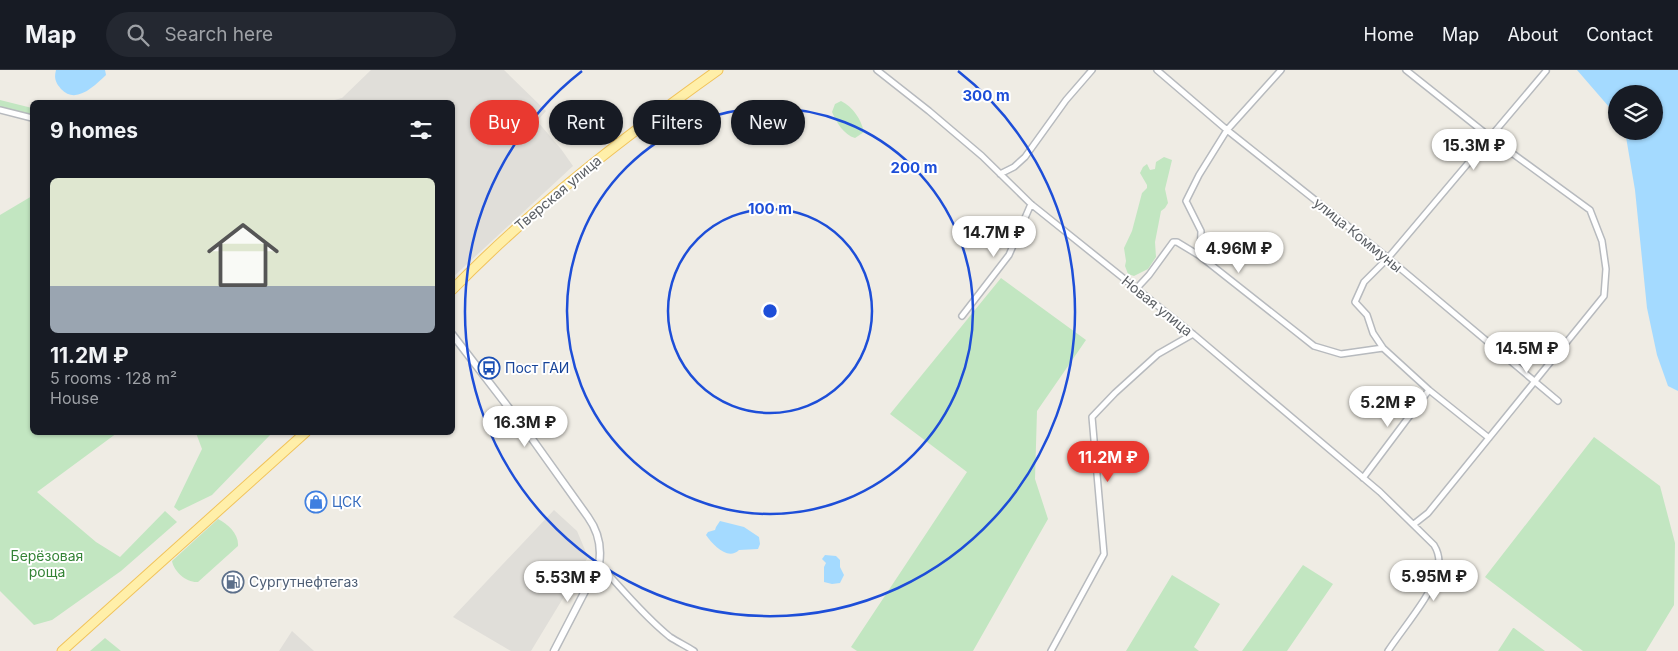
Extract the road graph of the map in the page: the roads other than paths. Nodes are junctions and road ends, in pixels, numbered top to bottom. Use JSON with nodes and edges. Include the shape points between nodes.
{"nodes":[{"id":1,"x":718,"y":70,"type":"edge"},
{"id":2,"x":877,"y":70,"type":"edge"},
{"id":3,"x":1092,"y":70,"type":"edge"},
{"id":4,"x":1157,"y":70,"type":"edge"},
{"id":5,"x":1282,"y":70,"type":"edge"},
{"id":6,"x":1406,"y":70,"type":"edge"},
{"id":7,"x":1546,"y":71,"type":"dead end"},
{"id":8,"x":0,"y":110,"type":"edge"},
{"id":9,"x":30,"y":118,"type":"edge"},
{"id":10,"x":1227,"y":130,"type":"junction"},
{"id":11,"x":1490,"y":136,"type":"junction"},
{"id":12,"x":1000,"y":174,"type":"junction"},
{"id":13,"x":1031,"y":204,"type":"junction"},
{"id":14,"x":1200,"y":256,"type":"junction"},
{"id":15,"x":1388,"y":258,"type":"junction"},
{"id":16,"x":455,"y":287,"type":"edge"},
{"id":17,"x":1136,"y":289,"type":"junction"},
{"id":18,"x":962,"y":316,"type":"dead end"},
{"id":19,"x":1193,"y":334,"type":"junction"},
{"id":20,"x":455,"y":338,"type":"edge"},
{"id":21,"x":1383,"y":348,"type":"junction"},
{"id":22,"x":1534,"y":381,"type":"junction"},
{"id":23,"x":1429,"y":390,"type":"junction"},
{"id":24,"x":1558,"y":401,"type":"dead end"},
{"id":25,"x":303,"y":435,"type":"edge"},
{"id":26,"x":1489,"y":438,"type":"junction"},
{"id":27,"x":1363,"y":478,"type":"junction"},
{"id":28,"x":1414,"y":524,"type":"junction"},
{"id":29,"x":599,"y":564,"type":"junction"},
{"id":30,"x":62,"y":651,"type":"edge"},
{"id":31,"x":554,"y":651,"type":"edge"},
{"id":32,"x":694,"y":651,"type":"edge"},
{"id":33,"x":1051,"y":651,"type":"edge"},
{"id":34,"x":1388,"y":651,"type":"edge"}],
"edges":[{"from":1,"to":16,"type":"main road","name":"Тверская улица","via":[[562,188]]},
{"from":2,"to":12,"type":"street","name":"Новая улица"},
{"from":3,"to":12,"type":"street","via":[[1025,157]]},
{"from":4,"to":10,"type":"street","name":"улица Коммуны"},
{"from":5,"to":10,"type":"street"},
{"from":6,"to":11,"type":"street"},
{"from":7,"to":11,"type":"street"},
{"from":8,"to":9,"type":"street"},
{"from":10,"to":14,"type":"street","via":[[1186,201],[1201,231]]},
{"from":10,"to":15,"type":"street","name":"улица Коммуны"},
{"from":11,"to":15,"type":"street"},
{"from":11,"to":22,"type":"street","via":[[1590,210],[1602,241],[1606,269],[1604,296]]},
{"from":12,"to":13,"type":"street","name":"Новая улица"},
{"from":13,"to":17,"type":"street","name":"Новая улица"},
{"from":13,"to":18,"type":"street","via":[[1009,255]]},
{"from":14,"to":17,"type":"street","via":[[1173,242]]},
{"from":14,"to":21,"type":"street","via":[[1314,346],[1341,354]]},
{"from":15,"to":21,"type":"street","via":[[1364,282],[1355,302],[1367,315]]},
{"from":15,"to":22,"type":"street","name":"улица Коммуны"},
{"from":17,"to":19,"type":"street","name":"Новая улица"},
{"from":19,"to":27,"type":"street","name":"Новая улица"},
{"from":19,"to":33,"type":"street","via":[[1158,354],[1092,417],[1104,554]]},
{"from":20,"to":29,"type":"street","via":[[592,522],[600,543]]},
{"from":21,"to":23,"type":"street"},
{"from":22,"to":24,"type":"street","name":"улица Коммуны"},
{"from":22,"to":26,"type":"street"},
{"from":23,"to":26,"type":"street"},
{"from":23,"to":27,"type":"street"},
{"from":25,"to":30,"type":"main road"},
{"from":26,"to":28,"type":"street","via":[[1428,513]]},
{"from":27,"to":28,"type":"street","name":"Новая улица"},
{"from":28,"to":34,"type":"street","name":"Новая улица","via":[[1439,553],[1438,571],[1432,587]]},
{"from":29,"to":31,"type":"street"},
{"from":29,"to":32,"type":"street","via":[[659,627]]}]}
